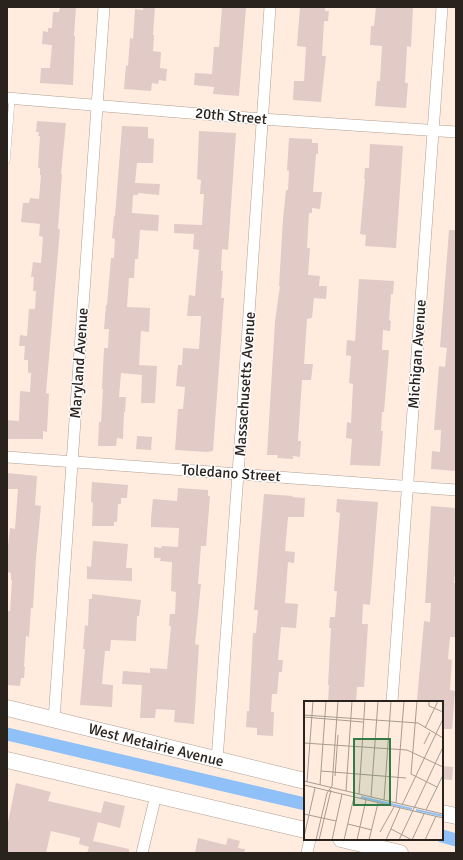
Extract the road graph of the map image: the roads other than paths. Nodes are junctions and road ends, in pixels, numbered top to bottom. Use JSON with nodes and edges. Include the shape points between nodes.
{"nodes":[{"id":1,"x":104,"y":7,"type":"edge"},
{"id":2,"x":270,"y":7,"type":"edge"},
{"id":3,"x":442,"y":7,"type":"edge"},
{"id":4,"x":9,"y":98,"type":"edge"},
{"id":5,"x":98,"y":105,"type":"junction"},
{"id":6,"x":262,"y":119,"type":"junction"},
{"id":7,"x":432,"y":131,"type":"junction"},
{"id":8,"x":456,"y":132,"type":"edge"},
{"id":9,"x":7,"y":162,"type":"edge"},
{"id":10,"x":7,"y":457,"type":"edge"},
{"id":11,"x":72,"y":462,"type":"junction"},
{"id":12,"x":238,"y":474,"type":"junction"},
{"id":13,"x":407,"y":486,"type":"junction"},
{"id":14,"x":456,"y":490,"type":"edge"},
{"id":15,"x":392,"y":701,"type":"edge"},
{"id":16,"x":7,"y":708,"type":"edge"},
{"id":17,"x":54,"y":720,"type":"junction"},
{"id":18,"x":7,"y":760,"type":"edge"},
{"id":19,"x":217,"y":760,"type":"junction"},
{"id":20,"x":304,"y":781,"type":"edge"},
{"id":21,"x":156,"y":795,"type":"junction"},
{"id":22,"x":443,"y":813,"type":"edge"},
{"id":23,"x":456,"y":816,"type":"edge"},
{"id":24,"x":304,"y":830,"type":"edge"},
{"id":25,"x":310,"y":840,"type":"edge"},
{"id":26,"x":345,"y":840,"type":"edge"},
{"id":27,"x":142,"y":853,"type":"edge"},
{"id":28,"x":306,"y":853,"type":"edge"},
{"id":29,"x":400,"y":853,"type":"edge"}],
"edges":[{"from":1,"to":5,"type":"street","name":"Maryland Avenue"},
{"from":2,"to":6,"type":"street","name":"Massachusetts Avenue"},
{"from":3,"to":7,"type":"street","name":"Michigan Avenue"},
{"from":4,"to":5,"type":"street","name":"20th Street"},
{"from":4,"to":9,"type":"lane"},
{"from":5,"to":6,"type":"street","name":"20th Street"},
{"from":5,"to":11,"type":"street","name":"Maryland Avenue"},
{"from":6,"to":7,"type":"street","name":"20th Street"},
{"from":6,"to":12,"type":"street","name":"Massachusetts Avenue"},
{"from":7,"to":8,"type":"street","name":"20th Street"},
{"from":7,"to":13,"type":"street","name":"Michigan Avenue"},
{"from":10,"to":11,"type":"street","name":"Toledano Street"},
{"from":11,"to":12,"type":"street","name":"Toledano Street"},
{"from":11,"to":17,"type":"street","name":"Maryland Avenue"},
{"from":12,"to":13,"type":"street","name":"Toledano Street"},
{"from":12,"to":19,"type":"street","name":"Massachusetts Avenue"},
{"from":13,"to":14,"type":"street","name":"Toledano Street"},
{"from":13,"to":15,"type":"street","name":"Michigan Avenue"},
{"from":16,"to":17,"type":"main road","name":"West Metairie Avenue"},
{"from":17,"to":19,"type":"main road","name":"West Metairie Avenue"},
{"from":18,"to":21,"type":"main road"},
{"from":19,"to":20,"type":"main road","name":"West Metairie Avenue"},
{"from":21,"to":24,"type":"main road"},
{"from":21,"to":27,"type":"street"},
{"from":22,"to":23,"type":"main road"},
{"from":25,"to":28,"type":"street"},
{"from":26,"to":29,"type":"main road"}]}
